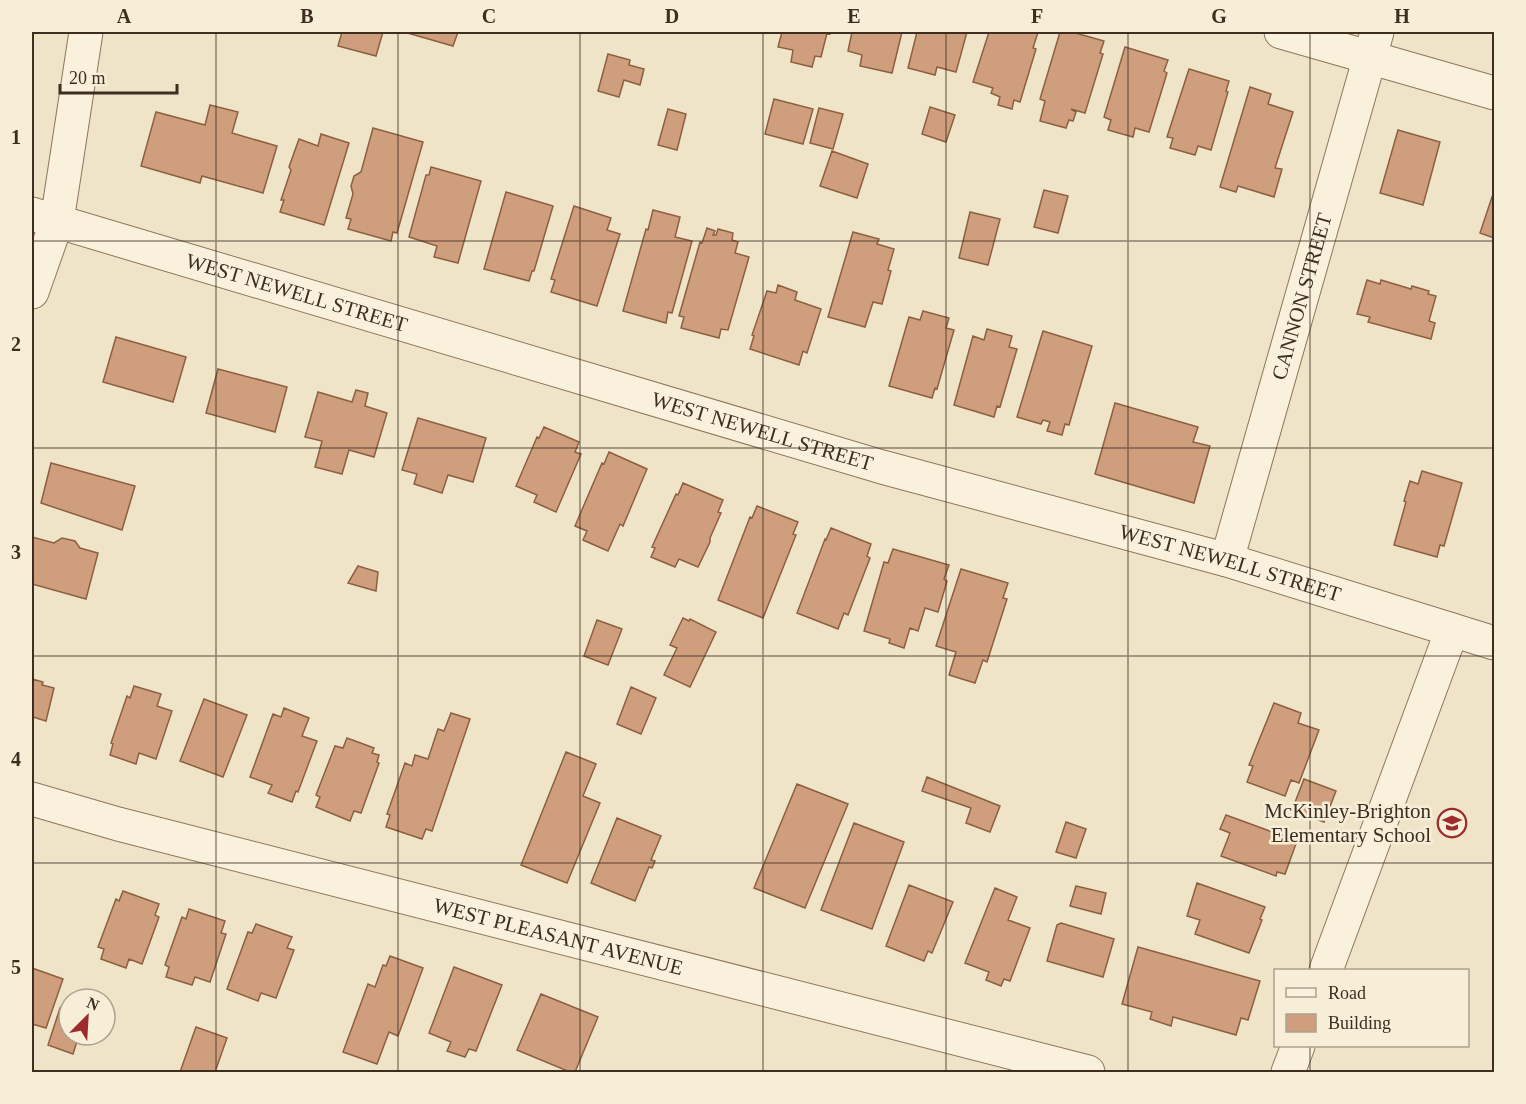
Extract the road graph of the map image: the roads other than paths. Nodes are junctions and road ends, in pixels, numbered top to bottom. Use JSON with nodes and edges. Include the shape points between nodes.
{"nodes":[{"id":1,"x":87,"y":32,"type":"edge"},
{"id":2,"x":1281,"y":32,"type":"edge"},
{"id":3,"x":1374,"y":44,"type":"edge"},
{"id":4,"x":1494,"y":93,"type":"edge"},
{"id":5,"x":44,"y":217,"type":"edge"},
{"id":6,"x":32,"y":292,"type":"edge"},
{"id":7,"x":1227,"y":560,"type":"junction"},
{"id":8,"x":1452,"y":630,"type":"junction"},
{"id":9,"x":1494,"y":643,"type":"edge"},
{"id":10,"x":32,"y":799,"type":"edge"},
{"id":11,"x":1326,"y":969,"type":"edge"},
{"id":12,"x":1298,"y":1047,"type":"edge"},
{"id":13,"x":1088,"y":1072,"type":"edge"},
{"id":14,"x":1288,"y":1072,"type":"edge"}],
"edges":[{"from":1,"to":5,"type":"street"},
{"from":2,"to":3,"type":"street"},
{"from":3,"to":4,"type":"street"},
{"from":3,"to":7,"type":"street","name":"CANNON STREET"},
{"from":5,"to":6,"type":"street"},
{"from":5,"to":7,"type":"street","name":"WEST NEWELL STREET","via":[[871,464]]},
{"from":7,"to":8,"type":"street","name":"WEST NEWELL STREET"},
{"from":8,"to":9,"type":"street","name":"WEST NEWELL STREET"},
{"from":8,"to":11,"type":"street"},
{"from":10,"to":13,"type":"street","name":"WEST PLEASANT AVENUE"},
{"from":12,"to":14,"type":"street"}]}
